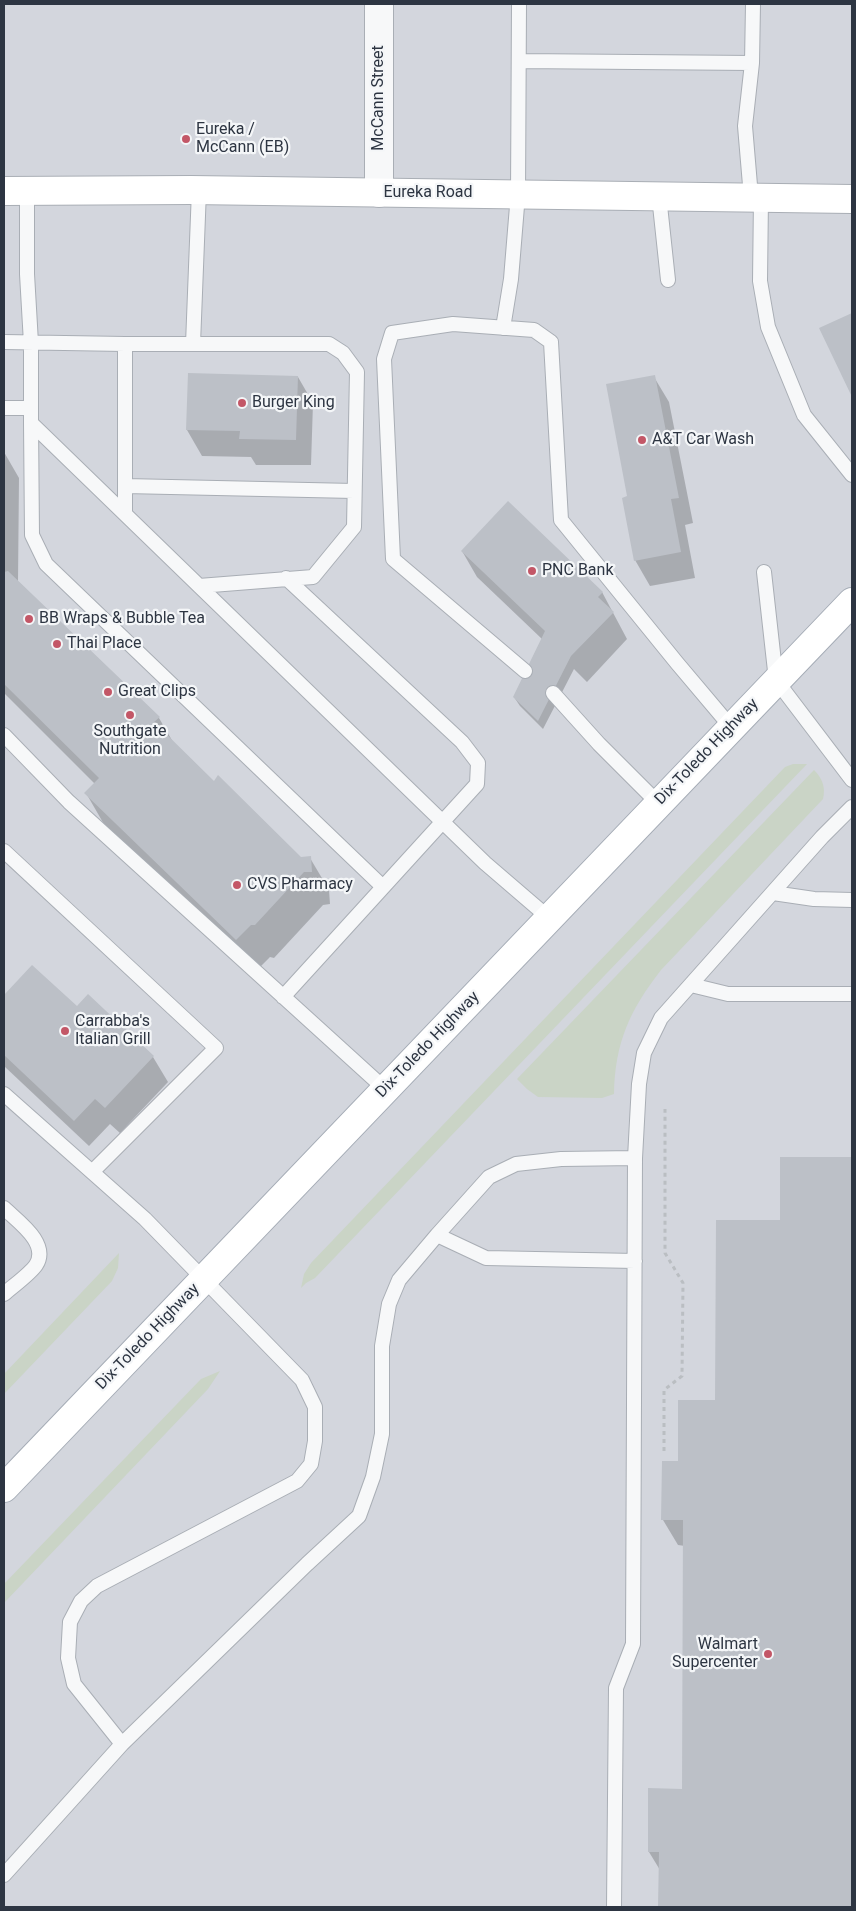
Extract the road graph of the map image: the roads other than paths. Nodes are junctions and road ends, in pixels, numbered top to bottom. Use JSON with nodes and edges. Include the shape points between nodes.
{"nodes":[{"id":1,"x":379,"y":4,"type":"edge"},
{"id":2,"x":519,"y":4,"type":"edge"},
{"id":3,"x":753,"y":4,"type":"edge"},
{"id":4,"x":519,"y":61,"type":"junction"},
{"id":5,"x":752,"y":64,"type":"junction"},
{"id":6,"x":199,"y":190,"type":"junction"},
{"id":7,"x":15,"y":192,"type":"edge"},
{"id":8,"x":379,"y":193,"type":"junction"},
{"id":9,"x":518,"y":194,"type":"junction"},
{"id":10,"x":659,"y":196,"type":"junction"},
{"id":11,"x":756,"y":198,"type":"junction"},
{"id":12,"x":852,"y":199,"type":"edge"},
{"id":13,"x":668,"y":280,"type":"dead end"},
{"id":14,"x":502,"y":328,"type":"junction"},
{"id":15,"x":4,"y":342,"type":"edge"},
{"id":16,"x":31,"y":343,"type":"junction"},
{"id":17,"x":125,"y":344,"type":"junction"},
{"id":18,"x":193,"y":344,"type":"junction"},
{"id":19,"x":4,"y":408,"type":"edge"},
{"id":20,"x":31,"y":408,"type":"junction"},
{"id":21,"x":31,"y":423,"type":"junction"},
{"id":22,"x":852,"y":476,"type":"edge"},
{"id":23,"x":125,"y":486,"type":"junction"},
{"id":24,"x":354,"y":491,"type":"junction"},
{"id":25,"x":125,"y":514,"type":"junction"},
{"id":26,"x":764,"y":572,"type":"dead end"},
{"id":27,"x":286,"y":578,"type":"junction"},
{"id":28,"x":199,"y":586,"type":"junction"},
{"id":29,"x":852,"y":602,"type":"edge"},
{"id":30,"x":525,"y":671,"type":"dead end"},
{"id":31,"x":776,"y":680,"type":"junction"},
{"id":32,"x":553,"y":692,"type":"dead end"},
{"id":33,"x":731,"y":727,"type":"junction"},
{"id":34,"x":4,"y":735,"type":"edge"},
{"id":35,"x":852,"y":780,"type":"edge"},
{"id":36,"x":658,"y":803,"type":"junction"},
{"id":37,"x":852,"y":806,"type":"edge"},
{"id":38,"x":442,"y":822,"type":"junction"},
{"id":39,"x":4,"y":851,"type":"edge"},
{"id":40,"x":382,"y":887,"type":"junction"},
{"id":41,"x":773,"y":893,"type":"junction"},
{"id":42,"x":852,"y":900,"type":"edge"},
{"id":43,"x":549,"y":918,"type":"junction"},
{"id":44,"x":691,"y":985,"type":"junction"},
{"id":45,"x":852,"y":994,"type":"edge"},
{"id":46,"x":283,"y":996,"type":"junction"},
{"id":47,"x":385,"y":1089,"type":"junction"},
{"id":48,"x":4,"y":1094,"type":"edge"},
{"id":49,"x":635,"y":1158,"type":"junction"},
{"id":50,"x":92,"y":1172,"type":"junction"},
{"id":51,"x":4,"y":1208,"type":"edge"},
{"id":52,"x":437,"y":1235,"type":"junction"},
{"id":53,"x":635,"y":1261,"type":"junction"},
{"id":54,"x":203,"y":1279,"type":"junction"},
{"id":55,"x":4,"y":1294,"type":"edge"},
{"id":56,"x":4,"y":1488,"type":"edge"},
{"id":57,"x":122,"y":1744,"type":"junction"},
{"id":58,"x":4,"y":1875,"type":"edge"},
{"id":59,"x":614,"y":1907,"type":"edge"}],
"edges":[{"from":1,"to":8,"type":"street","name":"McCann Street"},
{"from":2,"to":4,"type":"lane"},
{"from":3,"to":5,"type":"lane"},
{"from":4,"to":5,"type":"lane"},
{"from":4,"to":9,"type":"lane"},
{"from":5,"to":11,"type":"lane","via":[[745,126]]},
{"from":6,"to":7,"type":"main road","name":"Eureka Road"},
{"from":6,"to":8,"type":"main road","name":"Eureka Road"},
{"from":6,"to":18,"type":"lane"},
{"from":7,"to":16,"type":"lane","via":[[27,274]]},
{"from":8,"to":9,"type":"main road","name":"Eureka Road"},
{"from":9,"to":10,"type":"main road","name":"Eureka Road"},
{"from":9,"to":14,"type":"lane","via":[[511,279]]},
{"from":10,"to":11,"type":"main road","name":"Eureka Road"},
{"from":10,"to":13,"type":"lane"},
{"from":11,"to":12,"type":"main road","name":"Eureka Road"},
{"from":11,"to":22,"type":"lane","via":[[760,281],[768,327],[804,416]]},
{"from":14,"to":30,"type":"lane","via":[[453,324],[392,333],[384,359],[393,559]]},
{"from":14,"to":33,"type":"lane","via":[[534,330],[551,342],[561,520]]},
{"from":15,"to":16,"type":"lane"},
{"from":16,"to":17,"type":"lane"},
{"from":16,"to":20,"type":"lane"},
{"from":17,"to":18,"type":"lane"},
{"from":17,"to":23,"type":"lane"},
{"from":18,"to":24,"type":"lane","via":[[329,344],[342,353],[357,372]]},
{"from":19,"to":20,"type":"lane"},
{"from":20,"to":21,"type":"lane"},
{"from":21,"to":25,"type":"lane"},
{"from":21,"to":40,"type":"lane","via":[[32,535],[46,564]]},
{"from":23,"to":24,"type":"lane"},
{"from":23,"to":25,"type":"lane"},
{"from":24,"to":27,"type":"lane","via":[[354,527],[313,577]]},
{"from":25,"to":28,"type":"lane"},
{"from":26,"to":31,"type":"lane"},
{"from":27,"to":28,"type":"lane"},
{"from":27,"to":38,"type":"lane","via":[[462,742],[478,763],[476,784]]},
{"from":28,"to":38,"type":"lane"},
{"from":29,"to":31,"type":"main road","name":"Dix-Toledo Highway"},
{"from":31,"to":33,"type":"main road","name":"Dix-Toledo Highway"},
{"from":31,"to":35,"type":"lane"},
{"from":32,"to":36,"type":"lane"},
{"from":33,"to":36,"type":"main road","name":"Dix-Toledo Highway"},
{"from":34,"to":46,"type":"lane","via":[[68,802]]},
{"from":36,"to":43,"type":"main road","name":"Dix-Toledo Highway"},
{"from":37,"to":41,"type":"lane"},
{"from":38,"to":40,"type":"lane"},
{"from":38,"to":43,"type":"lane"},
{"from":39,"to":50,"type":"lane","via":[[216,1048]]},
{"from":40,"to":46,"type":"lane"},
{"from":41,"to":42,"type":"lane"},
{"from":41,"to":44,"type":"lane"},
{"from":43,"to":47,"type":"main road","name":"Dix-Toledo Highway"},
{"from":44,"to":45,"type":"lane","via":[[728,994]]},
{"from":44,"to":49,"type":"lane","via":[[661,1018],[644,1053]]},
{"from":46,"to":47,"type":"lane"},
{"from":47,"to":54,"type":"main road","name":"Dix-Toledo Highway"},
{"from":48,"to":50,"type":"lane"},
{"from":49,"to":52,"type":"lane","via":[[561,1159],[516,1164],[489,1177]]},
{"from":49,"to":53,"type":"lane"},
{"from":50,"to":54,"type":"lane","via":[[145,1219]]},
{"from":51,"to":55,"type":"lane","via":[[32,1235],[39,1256],[35,1266]]},
{"from":52,"to":53,"type":"lane","via":[[486,1258]]},
{"from":52,"to":57,"type":"lane","via":[[399,1280],[389,1304],[382,1346],[382,1434],[373,1477],[359,1516]]},
{"from":53,"to":59,"type":"lane","via":[[632,1644],[616,1688]]},
{"from":54,"to":56,"type":"main road","name":"Dix-Toledo Highway"},
{"from":54,"to":57,"type":"lane","via":[[302,1380],[315,1407],[311,1464],[297,1481],[97,1586],[81,1601],[70,1622],[68,1658],[74,1684]]},
{"from":57,"to":58,"type":"lane"}]}
